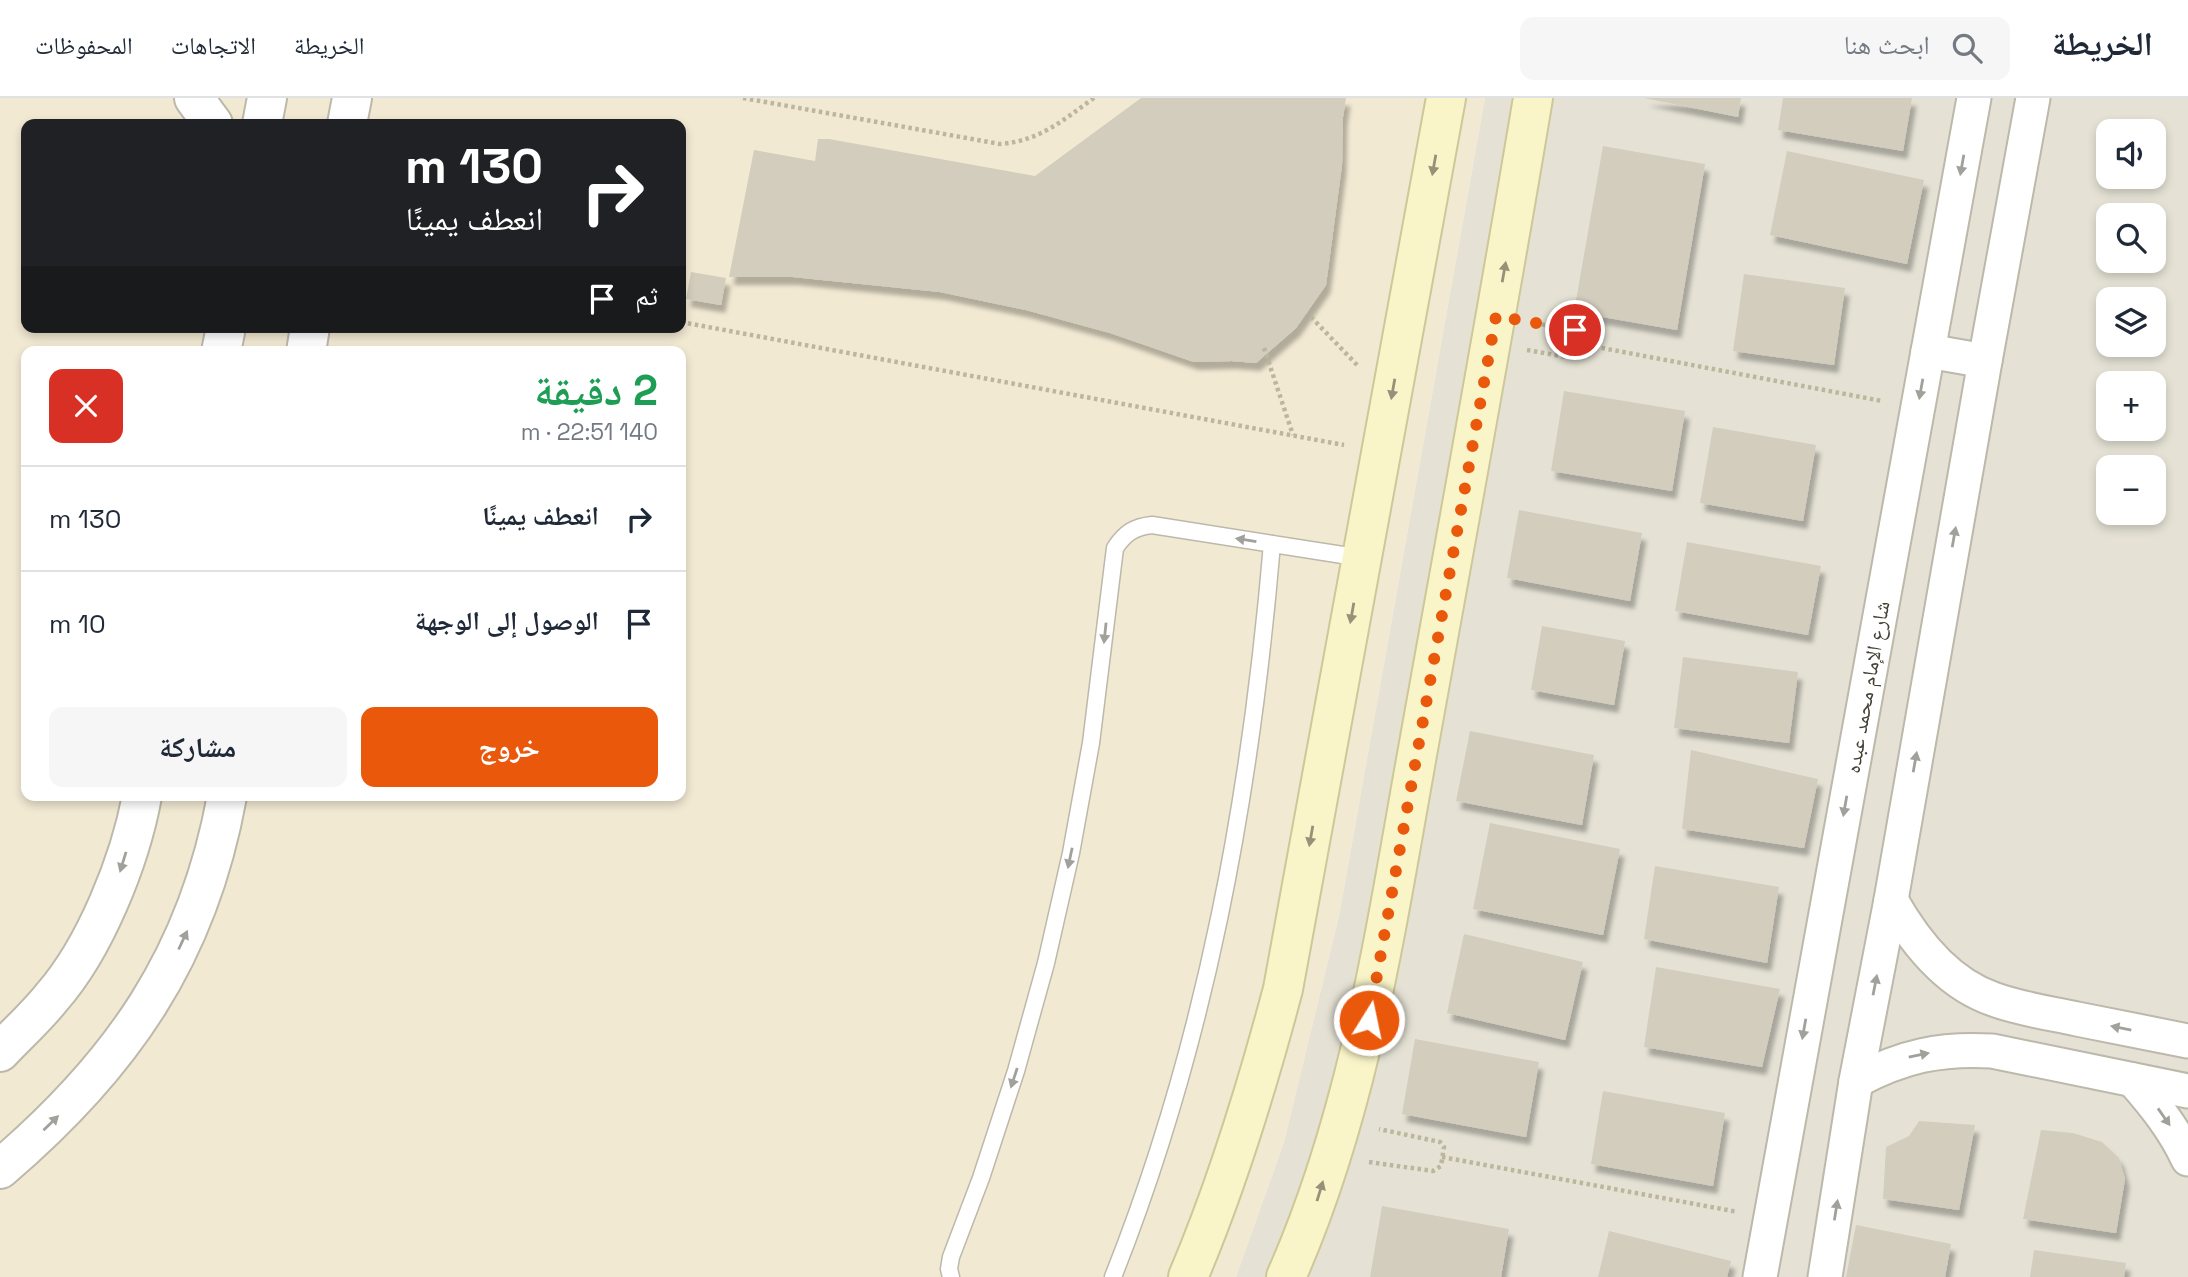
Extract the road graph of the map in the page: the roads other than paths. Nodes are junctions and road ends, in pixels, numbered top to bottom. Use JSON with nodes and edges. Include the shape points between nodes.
{"nodes":[{"id":1,"x":194,"y":98,"type":"edge"},
{"id":2,"x":267,"y":98,"type":"edge"},
{"id":3,"x":352,"y":98,"type":"edge"},
{"id":4,"x":1446,"y":98,"type":"edge"},
{"id":5,"x":1534,"y":98,"type":"edge"},
{"id":6,"x":1974,"y":98,"type":"edge"},
{"id":7,"x":2033,"y":98,"type":"edge"},
{"id":8,"x":209,"y":119,"type":"edge"},
{"id":9,"x":263,"y":119,"type":"edge"},
{"id":10,"x":348,"y":119,"type":"edge"},
{"id":11,"x":1928,"y":351,"type":"junction"},
{"id":12,"x":1984,"y":361,"type":"junction"},
{"id":13,"x":1272,"y":544,"type":"junction"},
{"id":14,"x":1362,"y":558,"type":"junction"},
{"id":15,"x":141,"y":801,"type":"edge"},
{"id":16,"x":226,"y":801,"type":"edge"},
{"id":17,"x":1891,"y":900,"type":"junction"},
{"id":18,"x":2004,"y":1002,"type":"junction"},
{"id":19,"x":2188,"y":1041,"type":"edge"},
{"id":20,"x":1993,"y":1051,"type":"junction"},
{"id":21,"x":0,"y":1052,"type":"edge"},
{"id":22,"x":2133,"y":1080,"type":"junction"},
{"id":23,"x":1856,"y":1081,"type":"junction"},
{"id":24,"x":2188,"y":1091,"type":"edge"},
{"id":25,"x":2188,"y":1159,"type":"edge"},
{"id":26,"x":0,"y":1169,"type":"edge"},
{"id":27,"x":1308,"y":1228,"type":"junction"},
{"id":28,"x":951,"y":1277,"type":"edge"},
{"id":29,"x":1113,"y":1277,"type":"edge"},
{"id":30,"x":1188,"y":1277,"type":"edge"},
{"id":31,"x":1286,"y":1277,"type":"edge"},
{"id":32,"x":1308,"y":1277,"type":"edge"},
{"id":33,"x":1759,"y":1277,"type":"edge"},
{"id":34,"x":1825,"y":1277,"type":"edge"}],
"edges":[{"from":1,"to":8,"type":"street"},
{"from":2,"to":9,"type":"street"},
{"from":3,"to":10,"type":"street"},
{"from":4,"to":14,"type":"main road","one_way":true},
{"from":27,"to":5,"type":"main road","one_way":true,"via":[[1369,1020]]},
{"from":6,"to":11,"type":"street","name":"شارع الإمام محمد عبده","one_way":true},
{"from":7,"to":12,"type":"street"},
{"from":11,"to":12,"type":"street"},
{"from":11,"to":33,"type":"street","name":"شارع الإمام محمد عبده","one_way":true},
{"from":17,"to":12,"type":"street","one_way":true},
{"from":13,"to":14,"type":"lane"},
{"from":13,"to":28,"type":"lane","one_way":true,"via":[[1152,525],[1130,531],[1115,548],[1091,743],[1069,865],[1016,1071],[951,1258]]},
{"from":13,"to":29,"type":"lane","via":[[1248,768],[1226,886],[1168,1118]]},
{"from":14,"to":30,"type":"main road","one_way":true,"via":[[1283,989],[1230,1169]]},
{"from":15,"to":21,"type":"street","one_way":true,"via":[[122,869],[95,932],[54,996]]},
{"from":26,"to":16,"type":"street","one_way":true,"via":[[96,1077],[161,985],[207,881]]},
{"from":17,"to":18,"type":"street","via":[[1911,933],[1942,968],[1982,994]]},
{"from":23,"to":17,"type":"street","one_way":true},
{"from":19,"to":18,"type":"street","one_way":true},
{"from":18,"to":20,"type":"street"},
{"from":20,"to":22,"type":"street"},
{"from":23,"to":20,"type":"street","one_way":true,"via":[[1908,1058],[1964,1049]]},
{"from":22,"to":24,"type":"street"},
{"from":22,"to":25,"type":"street","one_way":true,"via":[[2159,1109]]},
{"from":34,"to":23,"type":"street","one_way":true},
{"from":27,"to":31,"type":"main road"},
{"from":27,"to":32,"type":"main road"}]}
